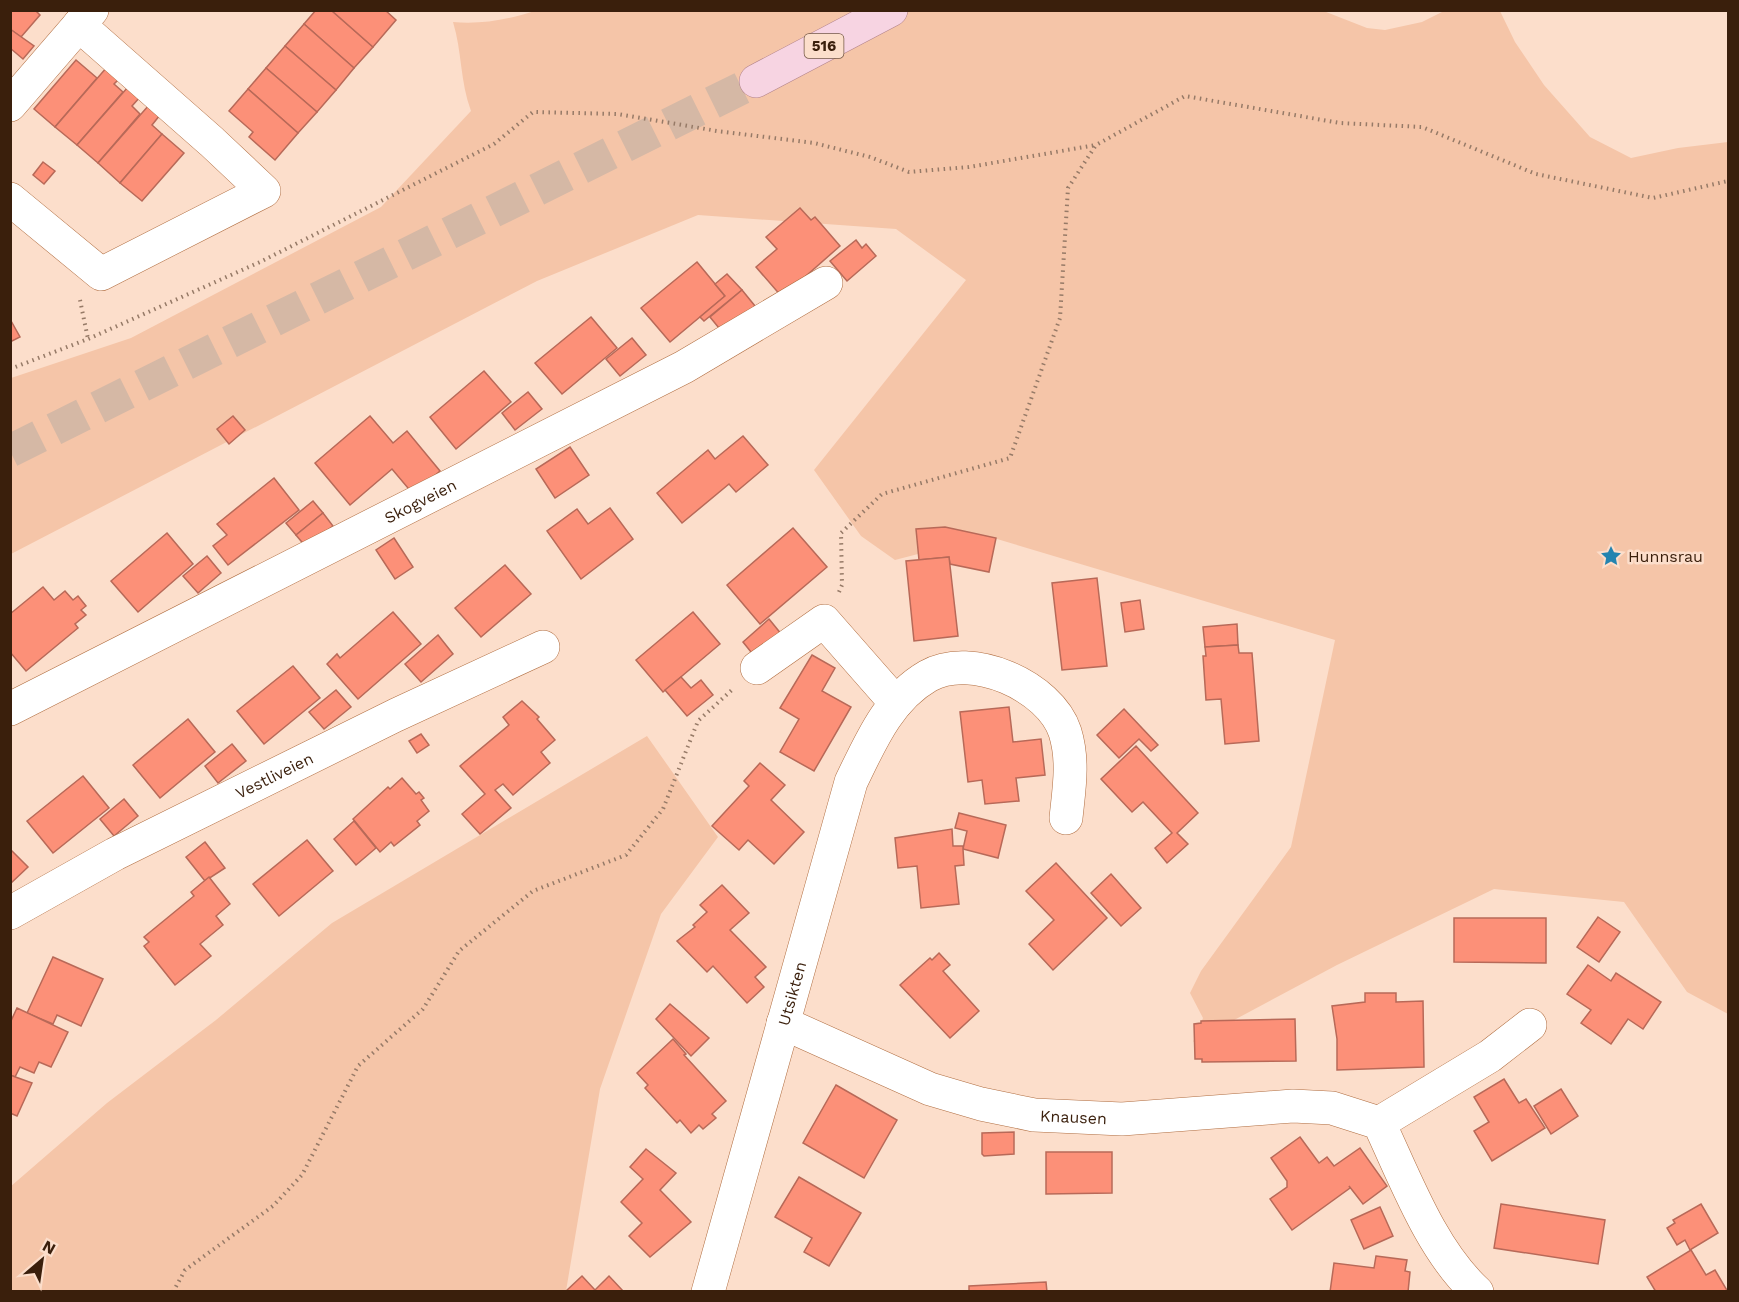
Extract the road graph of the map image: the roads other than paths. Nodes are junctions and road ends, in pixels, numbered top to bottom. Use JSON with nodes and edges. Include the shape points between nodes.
{"nodes":[{"id":1,"x":891,"y":10,"type":"edge"},
{"id":2,"x":86,"y":18,"type":"edge"},
{"id":3,"x":756,"y":81,"type":"tunnel mouth"},
{"id":4,"x":10,"y":105,"type":"edge"},
{"id":5,"x":10,"y":199,"type":"edge"},
{"id":6,"x":825,"y":282,"type":"dead end"},
{"id":7,"x":543,"y":647,"type":"dead end"},
{"id":8,"x":757,"y":668,"type":"road end"},
{"id":9,"x":896,"y":703,"type":"junction"},
{"id":10,"x":10,"y":709,"type":"edge"},
{"id":11,"x":1066,"y":818,"type":"dead end"},
{"id":12,"x":10,"y":913,"type":"edge"},
{"id":13,"x":783,"y":1023,"type":"junction"},
{"id":14,"x":1530,"y":1025,"type":"dead end"},
{"id":15,"x":1379,"y":1123,"type":"junction"},
{"id":16,"x":708,"y":1292,"type":"edge"},
{"id":17,"x":1477,"y":1292,"type":"edge"}],
"edges":[{"from":1,"to":3,"type":"main road","number":"516"},
{"from":2,"to":4,"type":"street"},
{"from":2,"to":5,"type":"street","via":[[264,191],[100,274]]},
{"from":6,"to":10,"type":"street","name":"Skogveien","via":[[684,367]]},
{"from":7,"to":12,"type":"street","name":"Vestliveien","via":[[115,854]]},
{"from":8,"to":9,"type":"street","via":[[824,621]]},
{"from":9,"to":11,"type":"street","name":"Utsikten","via":[[928,675],[965,667],[1006,676],[1045,700],[1065,730],[1072,761]]},
{"from":9,"to":13,"type":"street","name":"Utsikten","via":[[876,731],[851,782]]},
{"from":13,"to":15,"type":"street","name":"Knausen","via":[[930,1089],[1035,1115],[1122,1119],[1293,1106],[1332,1108]]},
{"from":13,"to":16,"type":"street","name":"Utsikten"},
{"from":14,"to":15,"type":"street","via":[[1490,1056]]},
{"from":15,"to":17,"type":"street","via":[[1422,1213],[1460,1276]]}]}
